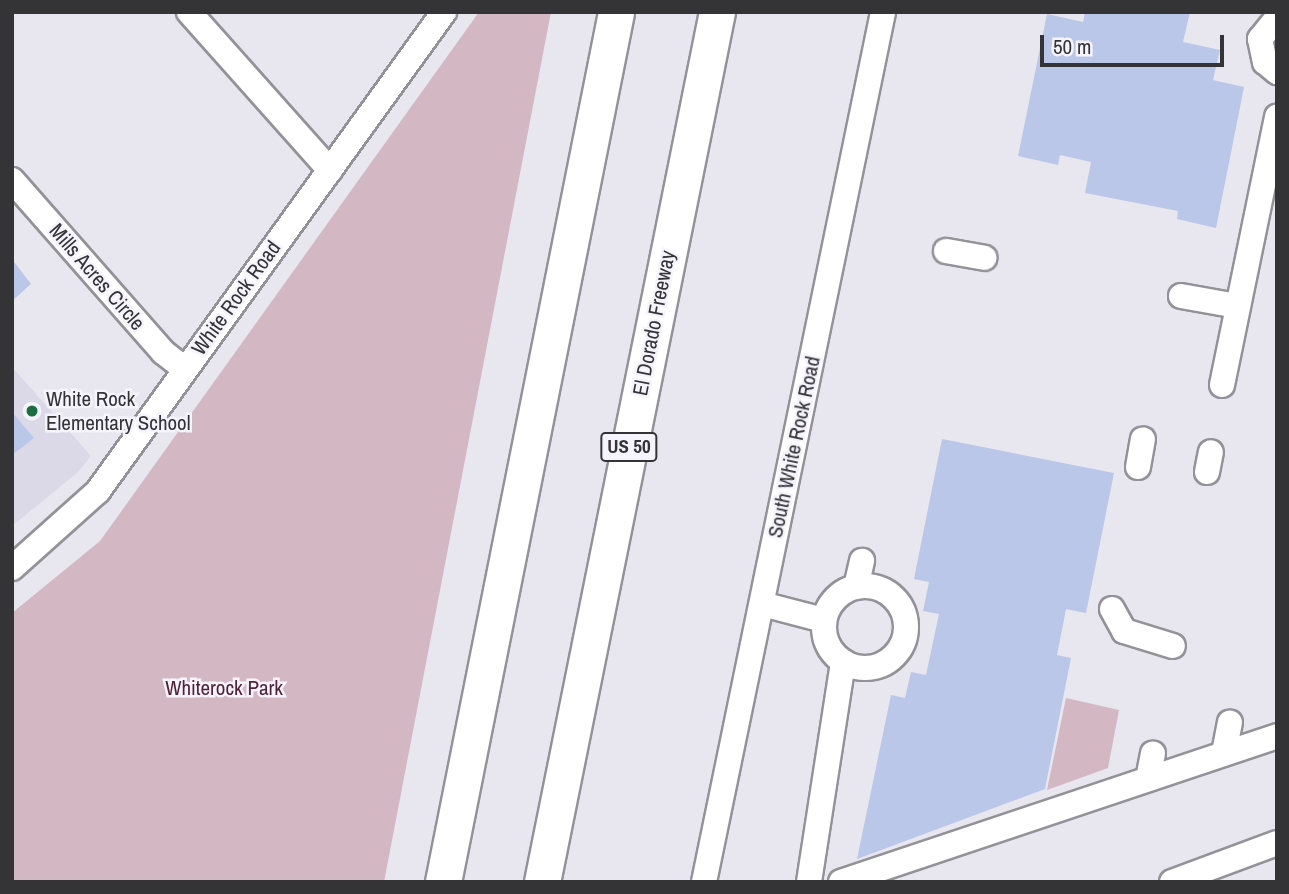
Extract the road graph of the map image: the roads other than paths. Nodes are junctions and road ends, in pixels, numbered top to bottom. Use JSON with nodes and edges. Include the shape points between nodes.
{"nodes":[{"id":1,"x":189,"y":12,"type":"edge"},
{"id":2,"x":443,"y":12,"type":"edge"},
{"id":3,"x":616,"y":12,"type":"edge"},
{"id":4,"x":717,"y":12,"type":"edge"},
{"id":5,"x":883,"y":12,"type":"edge"},
{"id":6,"x":1277,"y":18,"type":"edge"},
{"id":7,"x":1277,"y":72,"type":"edge"},
{"id":8,"x":1277,"y":117,"type":"edge"},
{"id":9,"x":330,"y":170,"type":"junction"},
{"id":10,"x":12,"y":180,"type":"edge"},
{"id":11,"x":946,"y":251,"type":"dead end"},
{"id":12,"x":984,"y":258,"type":"dead end"},
{"id":13,"x":1181,"y":296,"type":"dead end"},
{"id":14,"x":1237,"y":306,"type":"junction"},
{"id":15,"x":185,"y":369,"type":"junction"},
{"id":16,"x":1222,"y":385,"type":"dead end"},
{"id":17,"x":1143,"y":439,"type":"dead end"},
{"id":18,"x":1138,"y":467,"type":"dead end"},
{"id":19,"x":862,"y":561,"type":"dead end"},
{"id":20,"x":12,"y":568,"type":"edge"},
{"id":21,"x":856,"y":587,"type":"junction"},
{"id":22,"x":762,"y":604,"type":"junction"},
{"id":23,"x":1112,"y":609,"type":"dead end"},
{"id":24,"x":824,"y":620,"type":"junction"},
{"id":25,"x":1173,"y":646,"type":"dead end"},
{"id":26,"x":843,"y":663,"type":"junction"},
{"id":27,"x":1230,"y":723,"type":"dead end"},
{"id":28,"x":1277,"y":736,"type":"edge"},
{"id":29,"x":1224,"y":753,"type":"junction"},
{"id":30,"x":1153,"y":754,"type":"dead end"},
{"id":31,"x":1148,"y":779,"type":"junction"},
{"id":32,"x":1277,"y":843,"type":"edge"},
{"id":33,"x":443,"y":882,"type":"edge"},
{"id":34,"x":542,"y":882,"type":"edge"},
{"id":35,"x":704,"y":882,"type":"edge"},
{"id":36,"x":809,"y":882,"type":"edge"},
{"id":37,"x":841,"y":882,"type":"edge"},
{"id":38,"x":1172,"y":882,"type":"edge"}],
"edges":[{"from":1,"to":9,"type":"street"},
{"from":2,"to":9,"type":"street","name":"White Rock Road"},
{"from":3,"to":33,"type":"highway"},
{"from":4,"to":34,"type":"highway","name":"El Dorado Freeway","number":"US 50"},
{"from":5,"to":22,"type":"street","name":"South White Rock Road"},
{"from":6,"to":7,"type":"street","via":[[1260,39],[1265,62]]},
{"from":8,"to":14,"type":"street"},
{"from":9,"to":15,"type":"street","name":"White Rock Road"},
{"from":10,"to":15,"type":"street","name":"Mills Acres Circle","via":[[163,352]]},
{"from":11,"to":12,"type":"street"},
{"from":13,"to":14,"type":"street"},
{"from":14,"to":16,"type":"street"},
{"from":15,"to":20,"type":"street","name":"White Rock Road","via":[[98,492]]},
{"from":17,"to":18,"type":"street"},
{"from":19,"to":21,"type":"street"},
{"from":21,"to":24,"type":"street","via":[[841,593]]},
{"from":21,"to":26,"type":"street","via":[[887,592],[906,618],[906,634],[900,649],[882,664],[858,668]]},
{"from":22,"to":24,"type":"street"},
{"from":22,"to":35,"type":"street","name":"South White Rock Road"},
{"from":23,"to":25,"type":"street","via":[[1124,631]]},
{"from":24,"to":26,"type":"street","via":[[831,651]]},
{"from":26,"to":36,"type":"street"},
{"from":27,"to":29,"type":"street"},
{"from":28,"to":29,"type":"street"},
{"from":29,"to":31,"type":"street"},
{"from":30,"to":31,"type":"street"},
{"from":31,"to":37,"type":"street"},
{"from":32,"to":38,"type":"street"}]}
